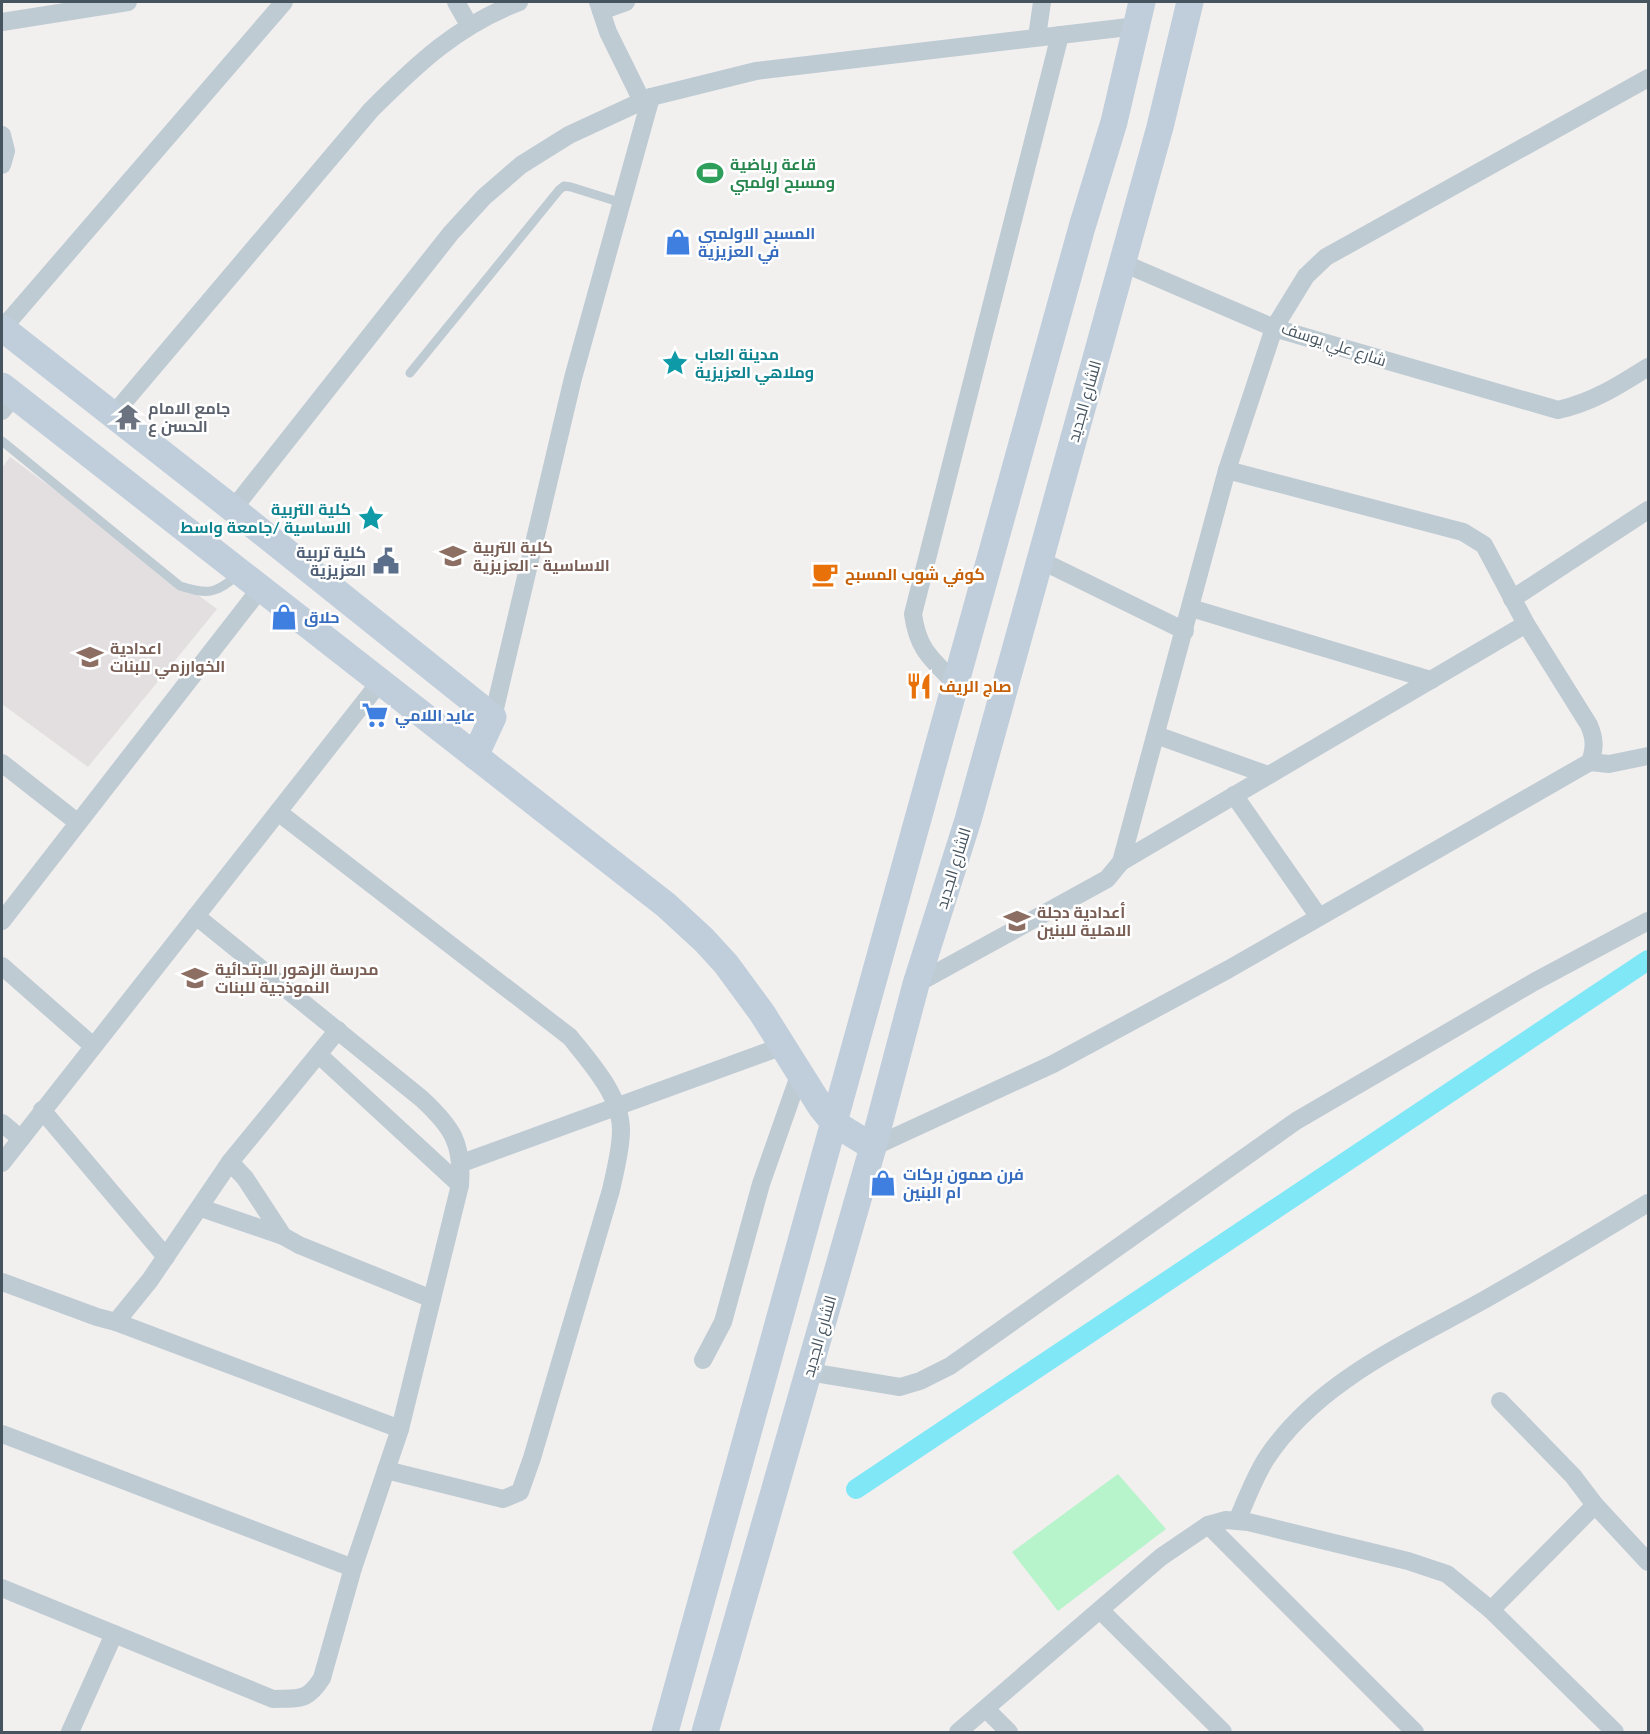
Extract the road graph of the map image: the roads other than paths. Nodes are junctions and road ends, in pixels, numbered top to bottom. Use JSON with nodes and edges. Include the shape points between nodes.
{"nodes":[{"id":1,"x":128,"y":2,"type":"edge"},
{"id":2,"x":284,"y":2,"type":"edge"},
{"id":3,"x":456,"y":2,"type":"edge"},
{"id":4,"x":519,"y":2,"type":"edge"},
{"id":5,"x":626,"y":2,"type":"edge"},
{"id":6,"x":1042,"y":2,"type":"edge"},
{"id":7,"x":1190,"y":2,"type":"edge"},
{"id":8,"x":73,"y":6,"type":"edge"},
{"id":9,"x":600,"y":6,"type":"edge"},
{"id":10,"x":1140,"y":14,"type":"edge"},
{"id":11,"x":2,"y":22,"type":"edge"},
{"id":12,"x":469,"y":25,"type":"junction"},
{"id":13,"x":1060,"y":35,"type":"junction"},
{"id":14,"x":1037,"y":37,"type":"junction"},
{"id":15,"x":1648,"y":78,"type":"edge"},
{"id":16,"x":647,"y":99,"type":"junction"},
{"id":17,"x":2,"y":135,"type":"edge"},
{"id":18,"x":2,"y":165,"type":"edge"},
{"id":19,"x":622,"y":203,"type":"junction"},
{"id":20,"x":1122,"y":263,"type":"junction"},
{"id":21,"x":2,"y":328,"type":"edge"},
{"id":22,"x":1274,"y":328,"type":"junction"},
{"id":23,"x":1648,"y":367,"type":"edge"},
{"id":24,"x":410,"y":373,"type":"dead end"},
{"id":25,"x":6,"y":398,"type":"edge"},
{"id":26,"x":113,"y":415,"type":"junction"},
{"id":27,"x":2,"y":441,"type":"edge"},
{"id":28,"x":1227,"y":470,"type":"junction"},
{"id":29,"x":233,"y":509,"type":"junction"},
{"id":30,"x":1648,"y":510,"type":"edge"},
{"id":31,"x":1040,"y":560,"type":"junction"},
{"id":32,"x":250,"y":581,"type":"junction"},
{"id":33,"x":1512,"y":598,"type":"junction"},
{"id":34,"x":1191,"y":608,"type":"junction"},
{"id":35,"x":1526,"y":624,"type":"junction"},
{"id":36,"x":1185,"y":631,"type":"junction"},
{"id":37,"x":1431,"y":680,"type":"junction"},
{"id":38,"x":380,"y":682,"type":"junction"},
{"id":39,"x":956,"y":684,"type":"junction"},
{"id":40,"x":493,"y":717,"type":"junction"},
{"id":41,"x":1156,"y":735,"type":"junction"},
{"id":42,"x":475,"y":756,"type":"junction"},
{"id":43,"x":1648,"y":756,"type":"edge"},
{"id":44,"x":1590,"y":762,"type":"junction"},
{"id":45,"x":2,"y":763,"type":"edge"},
{"id":46,"x":1268,"y":775,"type":"junction"},
{"id":47,"x":1234,"y":795,"type":"junction"},
{"id":48,"x":278,"y":812,"type":"junction"},
{"id":49,"x":77,"y":822,"type":"junction"},
{"id":50,"x":1121,"y":862,"type":"junction"},
{"id":51,"x":196,"y":915,"type":"junction"},
{"id":52,"x":1319,"y":917,"type":"junction"},
{"id":53,"x":2,"y":921,"type":"edge"},
{"id":54,"x":1648,"y":921,"type":"edge"},
{"id":55,"x":2,"y":966,"type":"edge"},
{"id":56,"x":872,"y":981,"type":"junction"},
{"id":57,"x":916,"y":984,"type":"junction"},
{"id":58,"x":338,"y":1030,"type":"junction"},
{"id":59,"x":93,"y":1046,"type":"junction"},
{"id":60,"x":783,"y":1046,"type":"junction"},
{"id":61,"x":319,"y":1054,"type":"junction"},
{"id":62,"x":800,"y":1074,"type":"junction"},
{"id":63,"x":616,"y":1107,"type":"junction"},
{"id":64,"x":42,"y":1110,"type":"junction"},
{"id":65,"x":2,"y":1123,"type":"edge"},
{"id":66,"x":834,"y":1123,"type":"junction"},
{"id":67,"x":21,"y":1139,"type":"junction"},
{"id":68,"x":873,"y":1147,"type":"junction"},
{"id":69,"x":230,"y":1162,"type":"junction"},
{"id":70,"x":2,"y":1163,"type":"edge"},
{"id":71,"x":462,"y":1163,"type":"junction"},
{"id":72,"x":460,"y":1185,"type":"junction"},
{"id":73,"x":1648,"y":1203,"type":"edge"},
{"id":74,"x":201,"y":1208,"type":"junction"},
{"id":75,"x":283,"y":1236,"type":"junction"},
{"id":76,"x":166,"y":1257,"type":"junction"},
{"id":77,"x":2,"y":1282,"type":"edge"},
{"id":78,"x":432,"y":1299,"type":"junction"},
{"id":79,"x":116,"y":1322,"type":"junction"},
{"id":80,"x":703,"y":1360,"type":"dead end"},
{"id":81,"x":809,"y":1372,"type":"junction"},
{"id":82,"x":1500,"y":1401,"type":"dead end"},
{"id":83,"x":400,"y":1430,"type":"junction"},
{"id":84,"x":2,"y":1434,"type":"edge"},
{"id":85,"x":386,"y":1470,"type":"junction"},
{"id":86,"x":1595,"y":1505,"type":"junction"},
{"id":87,"x":1237,"y":1521,"type":"junction"},
{"id":88,"x":1208,"y":1525,"type":"junction"},
{"id":89,"x":1648,"y":1562,"type":"edge"},
{"id":90,"x":353,"y":1568,"type":"junction"},
{"id":91,"x":2,"y":1588,"type":"edge"},
{"id":92,"x":1100,"y":1610,"type":"junction"},
{"id":93,"x":1491,"y":1610,"type":"junction"},
{"id":94,"x":114,"y":1634,"type":"junction"},
{"id":95,"x":986,"y":1709,"type":"junction"},
{"id":96,"x":70,"y":1732,"type":"edge"},
{"id":97,"x":665,"y":1732,"type":"edge"},
{"id":98,"x":705,"y":1732,"type":"edge"},
{"id":99,"x":958,"y":1732,"type":"edge"},
{"id":100,"x":1009,"y":1732,"type":"edge"},
{"id":101,"x":1223,"y":1732,"type":"edge"},
{"id":102,"x":1415,"y":1732,"type":"edge"},
{"id":103,"x":1615,"y":1732,"type":"edge"}],
"edges":[{"from":1,"to":8,"type":"street"},
{"from":2,"to":21,"type":"street"},
{"from":3,"to":12,"type":"street"},
{"from":4,"to":12,"type":"street"},
{"from":5,"to":9,"type":"street"},
{"from":6,"to":14,"type":"street"},
{"from":7,"to":20,"type":"main road","name":"الشارع الجديد"},
{"from":8,"to":11,"type":"street"},
{"from":9,"to":16,"type":"street","via":[[608,32]]},
{"from":10,"to":13,"type":"street"},
{"from":10,"to":39,"type":"main road","via":[[1114,122]]},
{"from":12,"to":26,"type":"street","via":[[439,45],[371,110]]},
{"from":13,"to":14,"type":"street"},
{"from":13,"to":39,"type":"street","via":[[913,614],[924,652]]},
{"from":14,"to":16,"type":"street","via":[[756,70]]},
{"from":15,"to":22,"type":"street","name":"شارع علي يوسف","via":[[1326,257],[1306,276]]},
{"from":16,"to":19,"type":"street"},
{"from":16,"to":29,"type":"street","via":[[569,135],[521,165],[484,197],[451,233]]},
{"from":17,"to":18,"type":"street","via":[[6,151]]},
{"from":19,"to":24,"type":"lane","via":[[571,186],[559,190]]},
{"from":19,"to":40,"type":"street","via":[[573,378]]},
{"from":20,"to":22,"type":"street"},
{"from":20,"to":31,"type":"main road","name":"الشارع الجديد"},
{"from":21,"to":26,"type":"main road"},
{"from":22,"to":23,"type":"street","name":"شارع علي يوسف","via":[[1558,410],[1591,400]]},
{"from":22,"to":28,"type":"street"},
{"from":25,"to":32,"type":"main road"},
{"from":26,"to":29,"type":"main road"},
{"from":27,"to":32,"type":"lane","via":[[180,586],[203,593]]},
{"from":28,"to":33,"type":"street","via":[[1463,531],[1484,545]]},
{"from":28,"to":34,"type":"street"},
{"from":29,"to":40,"type":"main road"},
{"from":30,"to":33,"type":"street"},
{"from":31,"to":36,"type":"street"},
{"from":31,"to":57,"type":"main road","name":"الشارع الجديد","via":[[968,820]]},
{"from":32,"to":38,"type":"main road"},
{"from":32,"to":49,"type":"street"},
{"from":33,"to":35,"type":"street"},
{"from":34,"to":36,"type":"street"},
{"from":34,"to":37,"type":"street"},
{"from":35,"to":37,"type":"street"},
{"from":35,"to":44,"type":"street","via":[[1589,725],[1594,742]]},
{"from":36,"to":41,"type":"street"},
{"from":37,"to":46,"type":"street"},
{"from":38,"to":42,"type":"main road"},
{"from":38,"to":48,"type":"street"},
{"from":39,"to":56,"type":"main road"},
{"from":40,"to":42,"type":"main road"},
{"from":41,"to":46,"type":"street"},
{"from":41,"to":50,"type":"street"},
{"from":42,"to":60,"type":"main road","via":[[666,905],[704,940],[726,964]]},
{"from":43,"to":44,"type":"street","via":[[1609,764]]},
{"from":44,"to":52,"type":"street"},
{"from":45,"to":49,"type":"street"},
{"from":46,"to":47,"type":"street"},
{"from":47,"to":50,"type":"street"},
{"from":47,"to":52,"type":"street"},
{"from":48,"to":51,"type":"street"},
{"from":48,"to":63,"type":"street","via":[[562,1030],[600,1073]]},
{"from":49,"to":53,"type":"street"},
{"from":50,"to":57,"type":"street","via":[[1107,879]]},
{"from":51,"to":58,"type":"street"},
{"from":51,"to":59,"type":"street"},
{"from":52,"to":68,"type":"street","via":[[1053,1064]]},
{"from":54,"to":81,"type":"street","via":[[1534,982],[1296,1120],[950,1366],[900,1387]]},
{"from":55,"to":59,"type":"street"},
{"from":56,"to":57,"type":"main road"},
{"from":56,"to":66,"type":"main road"},
{"from":57,"to":68,"type":"main road","name":"الشارع الجديد"},
{"from":58,"to":61,"type":"street"},
{"from":58,"to":71,"type":"street","via":[[443,1119],[453,1134]]},
{"from":59,"to":64,"type":"street"},
{"from":60,"to":62,"type":"main road"},
{"from":60,"to":63,"type":"street"},
{"from":61,"to":69,"type":"street"},
{"from":61,"to":72,"type":"street"},
{"from":62,"to":66,"type":"main road"},
{"from":62,"to":80,"type":"street","via":[[761,1184],[723,1322]]},
{"from":63,"to":71,"type":"street"},
{"from":63,"to":85,"type":"street","via":[[621,1128],[611,1190],[520,1492],[503,1499]]},
{"from":64,"to":67,"type":"street"},
{"from":64,"to":76,"type":"street"},
{"from":65,"to":67,"type":"street"},
{"from":66,"to":68,"type":"main road"},
{"from":66,"to":97,"type":"main road"},
{"from":67,"to":70,"type":"street"},
{"from":68,"to":81,"type":"main road","name":"الشارع الجديد"},
{"from":69,"to":74,"type":"street"},
{"from":69,"to":75,"type":"street"},
{"from":71,"to":72,"type":"street"},
{"from":72,"to":78,"type":"street"},
{"from":73,"to":87,"type":"street","via":[[1332,1389],[1281,1439],[1266,1460]]},
{"from":74,"to":75,"type":"street"},
{"from":74,"to":76,"type":"street"},
{"from":75,"to":78,"type":"street"},
{"from":76,"to":79,"type":"street"},
{"from":77,"to":79,"type":"street"},
{"from":78,"to":83,"type":"street"},
{"from":79,"to":83,"type":"street"},
{"from":81,"to":98,"type":"main road","name":"الشارع الجديد"},
{"from":82,"to":86,"type":"street","via":[[1573,1476]]},
{"from":83,"to":85,"type":"street"},
{"from":84,"to":90,"type":"street"},
{"from":85,"to":90,"type":"street"},
{"from":86,"to":89,"type":"street"},
{"from":86,"to":93,"type":"street"},
{"from":87,"to":88,"type":"street"},
{"from":87,"to":93,"type":"street","via":[[1408,1561],[1447,1574]]},
{"from":88,"to":92,"type":"street","via":[[1161,1557]]},
{"from":88,"to":102,"type":"street"},
{"from":90,"to":94,"type":"street","via":[[322,1678],[313,1692],[300,1698],[273,1699]]},
{"from":91,"to":94,"type":"street"},
{"from":92,"to":95,"type":"street"},
{"from":92,"to":101,"type":"street"},
{"from":93,"to":103,"type":"street"},
{"from":94,"to":96,"type":"street"},
{"from":95,"to":99,"type":"street"},
{"from":95,"to":100,"type":"street"}]}
